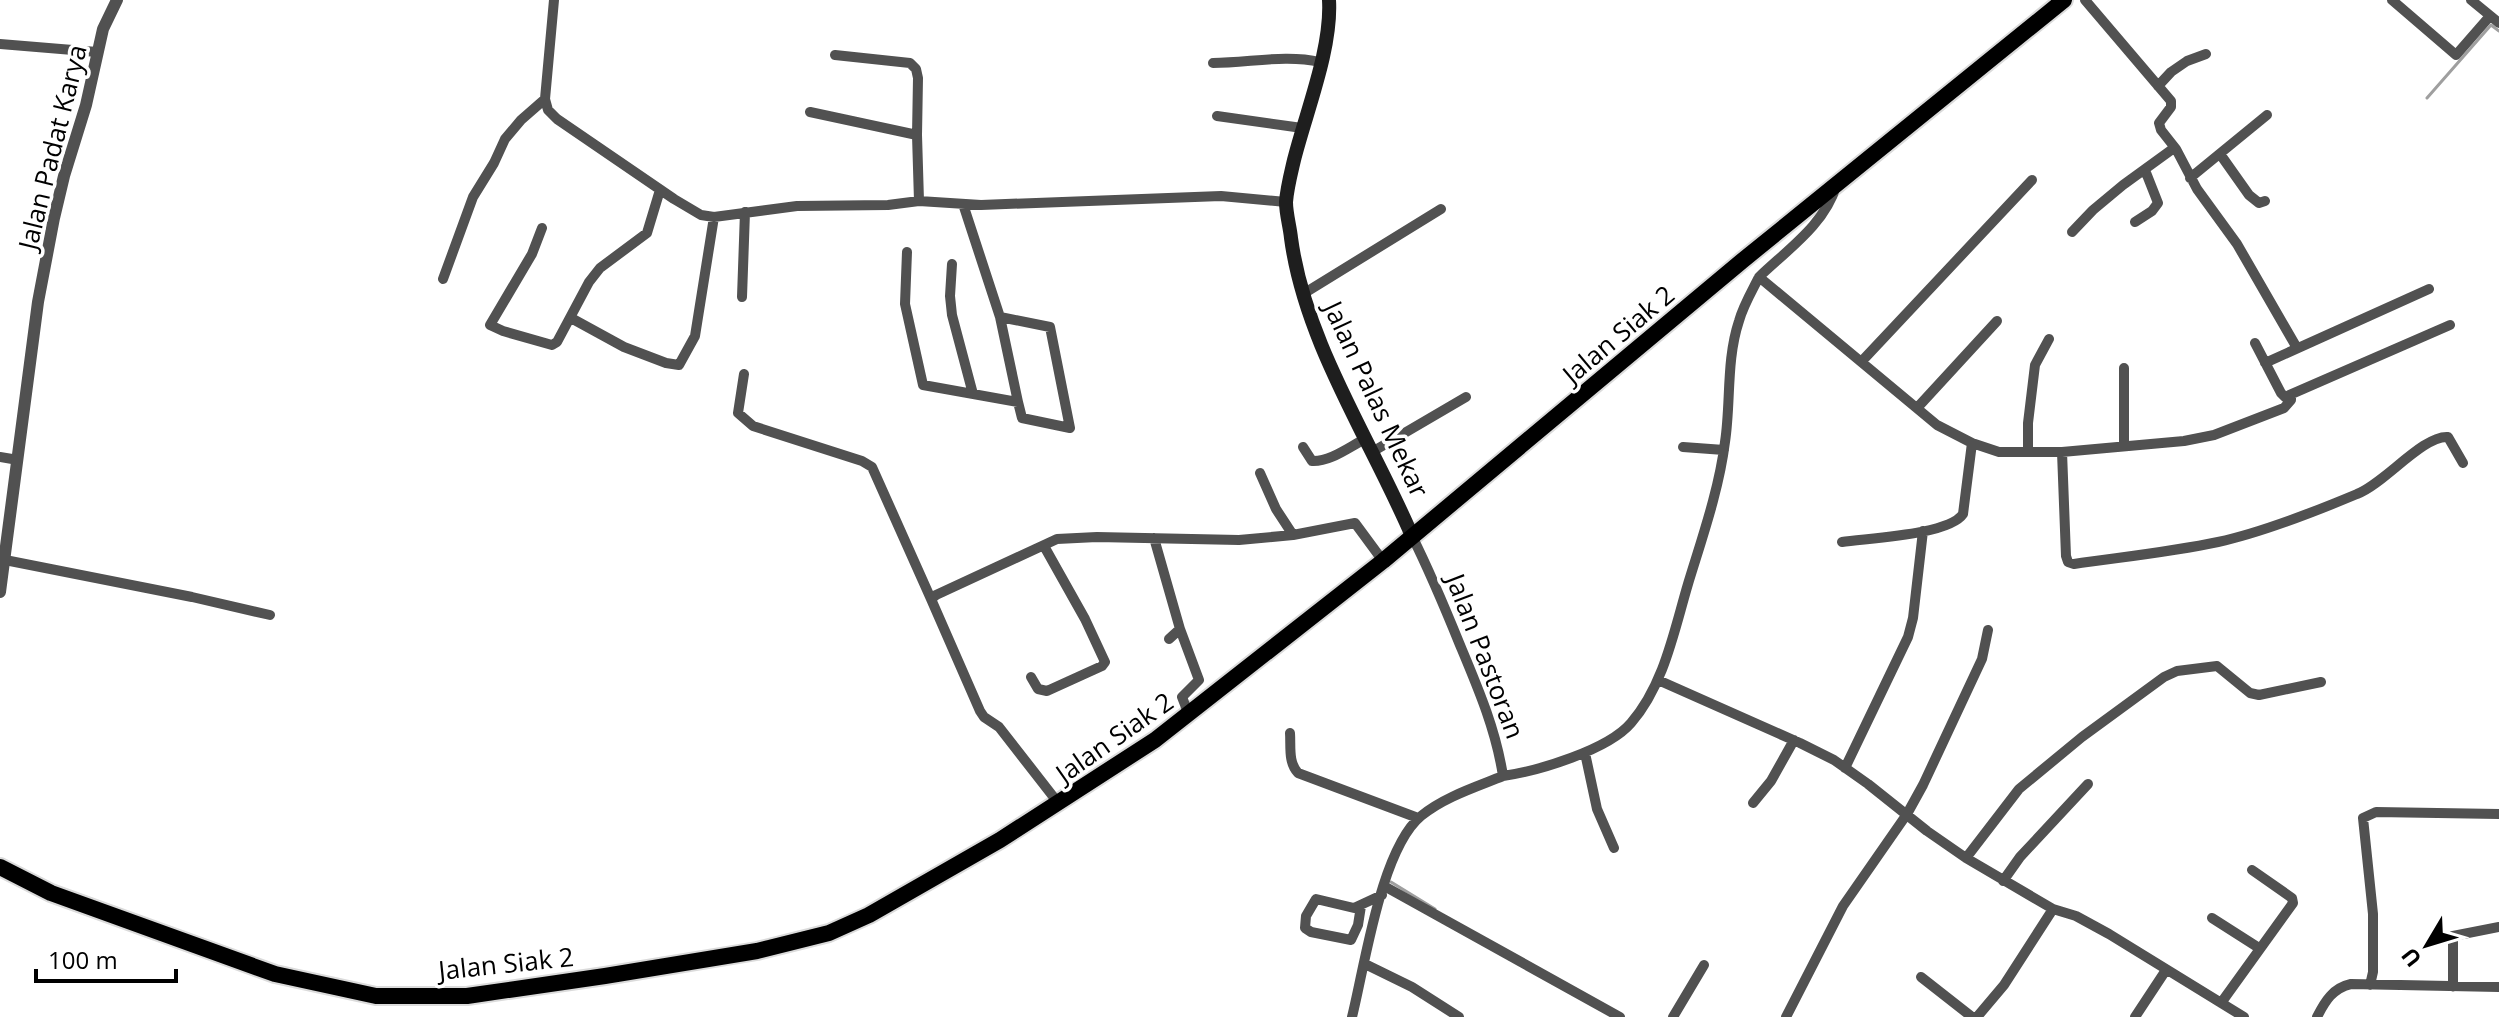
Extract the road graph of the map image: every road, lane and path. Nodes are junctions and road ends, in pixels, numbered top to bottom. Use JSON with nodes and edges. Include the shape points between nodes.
{"nodes":[{"id":1,"x":117,"y":0,"type":"edge"},
{"id":2,"x":554,"y":0,"type":"edge"},
{"id":3,"x":1329,"y":0,"type":"edge"},
{"id":4,"x":2064,"y":0,"type":"edge"},
{"id":5,"x":2085,"y":0,"type":"edge"},
{"id":6,"x":2392,"y":0,"type":"edge"},
{"id":7,"x":2471,"y":0,"type":"edge"},
{"id":8,"x":2494,"y":19,"type":"edge"},
{"id":9,"x":0,"y":44,"type":"edge"},
{"id":10,"x":97,"y":52,"type":"junction"},
{"id":11,"x":2206,"y":54,"type":"dead end"},
{"id":12,"x":835,"y":55,"type":"dead end"},
{"id":13,"x":1320,"y":62,"type":"junction"},
{"id":14,"x":1213,"y":63,"type":"dead end"},
{"id":15,"x":2158,"y":86,"type":"junction"},
{"id":16,"x":545,"y":99,"type":"junction"},
{"id":17,"x":810,"y":112,"type":"dead end"},
{"id":18,"x":2267,"y":115,"type":"dead end"},
{"id":19,"x":1217,"y":116,"type":"dead end"},
{"id":20,"x":1302,"y":128,"type":"junction"},
{"id":21,"x":917,"y":135,"type":"junction"},
{"id":22,"x":2174,"y":148,"type":"junction"},
{"id":23,"x":2220,"y":154,"type":"junction"},
{"id":24,"x":2145,"y":170,"type":"junction"},
{"id":25,"x":2190,"y":178,"type":"junction"},
{"id":26,"x":2032,"y":180,"type":"dead end"},
{"id":27,"x":1837,"y":184,"type":"junction"},
{"id":28,"x":660,"y":190,"type":"junction"},
{"id":29,"x":919,"y":201,"type":"junction"},
{"id":30,"x":2265,"y":201,"type":"dead end"},
{"id":31,"x":1286,"y":202,"type":"junction"},
{"id":32,"x":963,"y":204,"type":"junction"},
{"id":33,"x":1441,"y":209,"type":"dead end"},
{"id":34,"x":745,"y":212,"type":"junction"},
{"id":35,"x":714,"y":217,"type":"junction"},
{"id":36,"x":2135,"y":222,"type":"dead end"},
{"id":37,"x":542,"y":228,"type":"dead end"},
{"id":38,"x":2072,"y":232,"type":"dead end"},
{"id":39,"x":907,"y":252,"type":"dead end"},
{"id":40,"x":952,"y":264,"type":"dead end"},
{"id":41,"x":1759,"y":277,"type":"junction"},
{"id":42,"x":443,"y":279,"type":"dead end"},
{"id":43,"x":2429,"y":289,"type":"dead end"},
{"id":44,"x":1303,"y":294,"type":"junction"},
{"id":45,"x":742,"y":297,"type":"dead end"},
{"id":46,"x":1000,"y":317,"type":"junction"},
{"id":47,"x":571,"y":318,"type":"junction"},
{"id":48,"x":1997,"y":321,"type":"dead end"},
{"id":49,"x":2450,"y":325,"type":"dead end"},
{"id":50,"x":2049,"y":339,"type":"dead end"},
{"id":51,"x":2255,"y":343,"type":"dead end"},
{"id":52,"x":2297,"y":348,"type":"junction"},
{"id":53,"x":1862,"y":361,"type":"junction"},
{"id":54,"x":2265,"y":363,"type":"junction"},
{"id":55,"x":2124,"y":368,"type":"dead end"},
{"id":56,"x":744,"y":374,"type":"dead end"},
{"id":57,"x":973,"y":394,"type":"junction"},
{"id":58,"x":2291,"y":396,"type":"junction"},
{"id":59,"x":1466,"y":397,"type":"dead end"},
{"id":60,"x":1018,"y":402,"type":"junction"},
{"id":61,"x":1917,"y":408,"type":"junction"},
{"id":62,"x":1972,"y":443,"type":"junction"},
{"id":63,"x":1368,"y":446,"type":"junction"},
{"id":64,"x":2124,"y":446,"type":"junction"},
{"id":65,"x":1303,"y":447,"type":"dead end"},
{"id":66,"x":1683,"y":447,"type":"dead end"},
{"id":67,"x":1724,"y":450,"type":"junction"},
{"id":68,"x":2028,"y":452,"type":"junction"},
{"id":69,"x":2062,"y":452,"type":"junction"},
{"id":70,"x":0,"y":457,"type":"edge"},
{"id":71,"x":18,"y":460,"type":"junction"},
{"id":72,"x":2463,"y":463,"type":"dead end"},
{"id":73,"x":1260,"y":473,"type":"dead end"},
{"id":74,"x":1923,"y":531,"type":"junction"},
{"id":75,"x":1293,"y":535,"type":"junction"},
{"id":76,"x":1412,"y":536,"type":"junction"},
{"id":77,"x":1154,"y":538,"type":"junction"},
{"id":78,"x":1842,"y":542,"type":"dead end"},
{"id":79,"x":1044,"y":546,"type":"junction"},
{"id":80,"x":5,"y":560,"type":"junction"},
{"id":81,"x":1383,"y":561,"type":"junction"},
{"id":82,"x":0,"y":592,"type":"edge"},
{"id":83,"x":931,"y":599,"type":"junction"},
{"id":84,"x":270,"y":615,"type":"dead end"},
{"id":85,"x":1180,"y":629,"type":"junction"},
{"id":86,"x":1988,"y":630,"type":"dead end"},
{"id":87,"x":1169,"y":639,"type":"dead end"},
{"id":88,"x":1031,"y":677,"type":"dead end"},
{"id":89,"x":1658,"y":680,"type":"junction"},
{"id":90,"x":2321,"y":682,"type":"dead end"},
{"id":91,"x":1189,"y":715,"type":"junction"},
{"id":92,"x":1290,"y":733,"type":"dead end"},
{"id":93,"x":1794,"y":740,"type":"junction"},
{"id":94,"x":1585,"y":753,"type":"junction"},
{"id":95,"x":1845,"y":768,"type":"junction"},
{"id":96,"x":1503,"y":776,"type":"junction"},
{"id":97,"x":2088,"y":784,"type":"dead end"},
{"id":98,"x":1753,"y":803,"type":"dead end"},
{"id":99,"x":1059,"y":804,"type":"junction"},
{"id":100,"x":1907,"y":814,"type":"junction"},
{"id":101,"x":2499,"y":814,"type":"edge"},
{"id":102,"x":1418,"y":818,"type":"junction"},
{"id":103,"x":1614,"y":848,"type":"dead end"},
{"id":104,"x":1966,"y":858,"type":"junction"},
{"id":105,"x":0,"y":867,"type":"edge"},
{"id":106,"x":2252,"y":870,"type":"dead end"},
{"id":107,"x":2003,"y":881,"type":"junction"},
{"id":108,"x":1383,"y":890,"type":"junction"},
{"id":109,"x":1361,"y":906,"type":"junction"},
{"id":110,"x":2053,"y":909,"type":"junction"},
{"id":111,"x":2212,"y":918,"type":"dead end"},
{"id":112,"x":2499,"y":927,"type":"edge"},
{"id":113,"x":2259,"y":948,"type":"junction"},
{"id":114,"x":1365,"y":964,"type":"junction"},
{"id":115,"x":1704,"y":965,"type":"dead end"},
{"id":116,"x":2166,"y":970,"type":"junction"},
{"id":117,"x":1921,"y":977,"type":"dead end"},
{"id":118,"x":2370,"y":985,"type":"junction"},
{"id":119,"x":2453,"y":987,"type":"junction"},
{"id":120,"x":2499,"y":987,"type":"edge"},
{"id":121,"x":2221,"y":1003,"type":"junction"},
{"id":122,"x":1352,"y":1017,"type":"edge"},
{"id":123,"x":1459,"y":1017,"type":"edge"},
{"id":124,"x":1620,"y":1017,"type":"edge"},
{"id":125,"x":1673,"y":1017,"type":"edge"},
{"id":126,"x":1786,"y":1017,"type":"edge"},
{"id":127,"x":1974,"y":1017,"type":"edge"},
{"id":128,"x":2135,"y":1017,"type":"edge"},
{"id":129,"x":2244,"y":1017,"type":"edge"},
{"id":130,"x":2317,"y":1017,"type":"edge"}],
"edges":[{"from":1,"to":10,"type":"street","name":"Jalan Padat Karya"},
{"from":2,"to":16,"type":"street"},
{"from":3,"to":13,"type":"main road","name":"Jalan Palas Mekar"},
{"from":4,"to":27,"type":"highway","name":"Jalan Siak 2"},
{"from":5,"to":15,"type":"street"},
{"from":6,"to":8,"type":"street","via":[[2456,55]]},
{"from":7,"to":8,"type":"street"},
{"from":9,"to":10,"type":"street"},
{"from":10,"to":71,"type":"street","name":"Jalan Padat Karya","via":[[38,302]]},
{"from":11,"to":15,"type":"street","via":[[2187,61]]},
{"from":12,"to":21,"type":"street","via":[[910,63],[918,78]]},
{"from":13,"to":14,"type":"street"},
{"from":13,"to":20,"type":"main road","name":"Jalan Palas Mekar"},
{"from":15,"to":22,"type":"street","via":[[2172,104],[2159,123]]},
{"from":16,"to":28,"type":"street","via":[[557,119]]},
{"from":16,"to":42,"type":"street","via":[[505,139],[473,197]]},
{"from":17,"to":21,"type":"street"},
{"from":18,"to":23,"type":"street"},
{"from":19,"to":20,"type":"street"},
{"from":20,"to":31,"type":"main road","name":"Jalan Palas Mekar"},
{"from":21,"to":29,"type":"street"},
{"from":22,"to":24,"type":"street"},
{"from":22,"to":25,"type":"street"},
{"from":23,"to":25,"type":"street"},
{"from":23,"to":30,"type":"street","via":[[2249,195]]},
{"from":24,"to":36,"type":"street","via":[[2158,203]]},
{"from":24,"to":38,"type":"street"},
{"from":25,"to":52,"type":"street","via":[[2237,244]]},
{"from":26,"to":53,"type":"street"},
{"from":27,"to":41,"type":"street","via":[[1821,217]]},
{"from":27,"to":76,"type":"highway","name":"Jalan Siak 2"},
{"from":28,"to":35,"type":"street","via":[[701,215]]},
{"from":28,"to":47,"type":"street","via":[[647,233],[600,268]]},
{"from":29,"to":32,"type":"street"},
{"from":29,"to":34,"type":"street"},
{"from":31,"to":32,"type":"street","via":[[1221,196]]},
{"from":31,"to":44,"type":"main road","name":"Jalan Palas Mekar"},
{"from":32,"to":46,"type":"street"},
{"from":33,"to":44,"type":"street"},
{"from":34,"to":35,"type":"street"},
{"from":34,"to":45,"type":"street"},
{"from":35,"to":47,"type":"street","via":[[695,336],[679,365],[624,347]]},
{"from":37,"to":47,"type":"street","via":[[490,325],[552,345]]},
{"from":39,"to":57,"type":"street","via":[[905,304],[923,385]]},
{"from":40,"to":57,"type":"street","via":[[952,315]]},
{"from":41,"to":53,"type":"street"},
{"from":41,"to":67,"type":"street","via":[[1735,337]]},
{"from":43,"to":52,"type":"street"},
{"from":44,"to":63,"type":"main road","name":"Jalan Palas Mekar"},
{"from":46,"to":60,"type":"street"},
{"from":46,"to":60,"type":"street","via":[[1050,327],[1070,428],[1022,418]]},
{"from":48,"to":61,"type":"street"},
{"from":49,"to":58,"type":"street"},
{"from":50,"to":68,"type":"street","via":[[2035,365]]},
{"from":51,"to":54,"type":"street"},
{"from":52,"to":54,"type":"street"},
{"from":53,"to":61,"type":"street"},
{"from":54,"to":58,"type":"street","via":[[2283,396]]},
{"from":55,"to":64,"type":"street"},
{"from":56,"to":83,"type":"street","via":[[738,413],[744,420],[872,467]]},
{"from":57,"to":60,"type":"street"},
{"from":58,"to":64,"type":"street","via":[[2284,408],[2214,435]]},
{"from":59,"to":63,"type":"street"},
{"from":61,"to":62,"type":"street"},
{"from":62,"to":68,"type":"street","via":[[1999,452]]},
{"from":62,"to":74,"type":"street","via":[[1963,514],[1948,526]]},
{"from":63,"to":65,"type":"street","via":[[1316,462]]},
{"from":63,"to":76,"type":"main road","name":"Jalan Palas Mekar"},
{"from":64,"to":69,"type":"street"},
{"from":66,"to":67,"type":"street"},
{"from":67,"to":89,"type":"street"},
{"from":68,"to":69,"type":"street"},
{"from":69,"to":72,"type":"street","via":[[2066,556],[2074,564],[2222,541],[2292,518],[2366,491],[2440,436],[2453,442]]},
{"from":70,"to":71,"type":"street"},
{"from":71,"to":80,"type":"street","name":"Jalan Padat Karya"},
{"from":73,"to":75,"type":"street"},
{"from":74,"to":78,"type":"street"},
{"from":74,"to":95,"type":"street","via":[[1908,637]]},
{"from":75,"to":77,"type":"street"},
{"from":75,"to":81,"type":"street","via":[[1355,523]]},
{"from":76,"to":81,"type":"highway","name":"Jalan Siak 2"},
{"from":76,"to":96,"type":"street","name":"Jalan Pastoran","via":[[1485,707]]},
{"from":77,"to":79,"type":"street","via":[[1057,539]]},
{"from":77,"to":85,"type":"street"},
{"from":79,"to":83,"type":"street"},
{"from":79,"to":88,"type":"street","via":[[1105,662],[1047,691],[1038,689]]},
{"from":80,"to":82,"type":"street","name":"Jalan Padat Karya"},
{"from":80,"to":84,"type":"street"},
{"from":81,"to":91,"type":"highway","name":"Jalan Siak 2"},
{"from":83,"to":99,"type":"street","via":[[980,711],[999,727]]},
{"from":85,"to":87,"type":"street"},
{"from":85,"to":91,"type":"street","via":[[1199,680],[1182,697]]},
{"from":86,"to":100,"type":"street","via":[[1982,659]]},
{"from":89,"to":93,"type":"street"},
{"from":89,"to":94,"type":"street","via":[[1630,725]]},
{"from":90,"to":104,"type":"street","via":[[2259,695],[2217,666],[2164,677],[2019,789]]},
{"from":91,"to":99,"type":"highway","name":"Jalan Siak 2"},
{"from":92,"to":102,"type":"street","via":[[1291,761],[1298,773]]},
{"from":93,"to":95,"type":"street"},
{"from":93,"to":98,"type":"street"},
{"from":94,"to":96,"type":"street"},
{"from":94,"to":103,"type":"street","via":[[1597,809]]},
{"from":95,"to":100,"type":"street"},
{"from":96,"to":102,"type":"street","name":"Jalan Pastoran"},
{"from":97,"to":107,"type":"street"},
{"from":99,"to":105,"type":"highway","name":"Jalan Siak 2","via":[[829,933],[757,951],[467,996],[376,996],[275,974],[51,893]]},
{"from":100,"to":104,"type":"street"},
{"from":100,"to":126,"type":"street","via":[[1843,906]]},
{"from":101,"to":118,"type":"street","via":[[2376,812],[2363,818],[2373,914]]},
{"from":102,"to":108,"type":"street","name":"Jalan Pastoran","via":[[1398,844]]},
{"from":104,"to":107,"type":"street"},
{"from":106,"to":113,"type":"street","via":[[2293,903]]},
{"from":107,"to":110,"type":"street"},
{"from":108,"to":109,"type":"street"},
{"from":108,"to":114,"type":"street","name":"Jalan Pastoran"},
{"from":108,"to":124,"type":"street"},
{"from":109,"to":109,"type":"street","via":[[1316,899],[1305,928],[1351,940]]},
{"from":110,"to":116,"type":"street","via":[[2076,916]]},
{"from":110,"to":127,"type":"street","via":[[2004,985]]},
{"from":111,"to":113,"type":"street"},
{"from":112,"to":119,"type":"street","via":[[2453,936]]},
{"from":113,"to":121,"type":"street"},
{"from":114,"to":122,"type":"street","name":"Jalan Pastoran"},
{"from":114,"to":123,"type":"street"},
{"from":115,"to":125,"type":"street"},
{"from":116,"to":121,"type":"street"},
{"from":116,"to":128,"type":"street"},
{"from":117,"to":127,"type":"street"},
{"from":118,"to":119,"type":"street"},
{"from":118,"to":130,"type":"street","via":[[2340,987]]},
{"from":119,"to":120,"type":"street"},
{"from":121,"to":129,"type":"street"}]}
